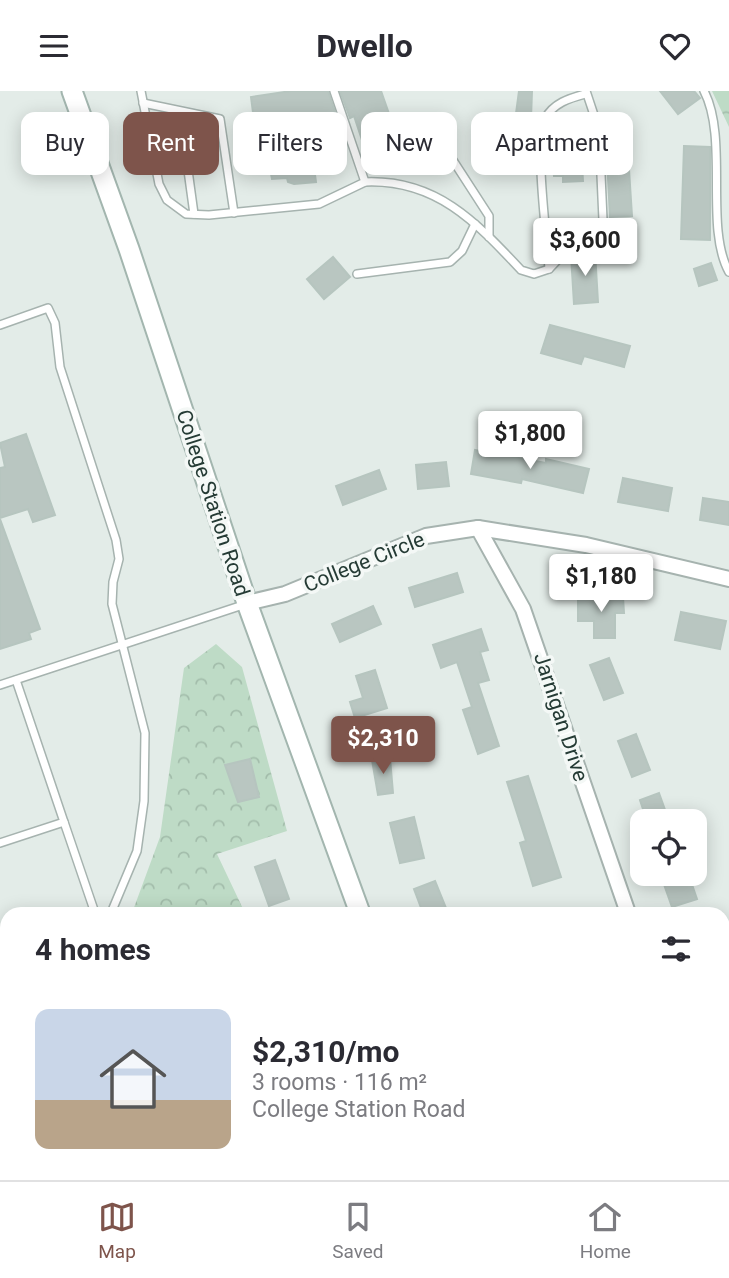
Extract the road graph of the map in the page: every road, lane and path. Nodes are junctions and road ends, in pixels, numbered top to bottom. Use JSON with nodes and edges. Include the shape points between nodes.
{"nodes":[{"id":1,"x":72,"y":91,"type":"edge"},
{"id":2,"x":141,"y":91,"type":"edge"},
{"id":3,"x":334,"y":91,"type":"edge"},
{"id":4,"x":704,"y":91,"type":"edge"},
{"id":5,"x":585,"y":92,"type":"edge"},
{"id":6,"x":143,"y":103,"type":"junction"},
{"id":7,"x":180,"y":112,"type":"edge"},
{"id":8,"x":219,"y":118,"type":"edge"},
{"id":9,"x":457,"y":167,"type":"edge"},
{"id":10,"x":189,"y":175,"type":"edge"},
{"id":11,"x":365,"y":182,"type":"junction"},
{"id":12,"x":234,"y":213,"type":"junction"},
{"id":13,"x":194,"y":214,"type":"junction"},
{"id":14,"x":475,"y":224,"type":"junction"},
{"id":15,"x":489,"y":237,"type":"junction"},
{"id":16,"x":549,"y":269,"type":"junction"},
{"id":17,"x":729,"y":272,"type":"edge"},
{"id":18,"x":357,"y":275,"type":"dead end"},
{"id":19,"x":0,"y":325,"type":"edge"},
{"id":20,"x":478,"y":528,"type":"junction"},
{"id":21,"x":729,"y":579,"type":"edge"},
{"id":22,"x":247,"y":603,"type":"junction"},
{"id":23,"x":124,"y":643,"type":"junction"},
{"id":24,"x":16,"y":680,"type":"junction"},
{"id":25,"x":0,"y":685,"type":"edge"},
{"id":26,"x":64,"y":822,"type":"junction"},
{"id":27,"x":0,"y":843,"type":"edge"},
{"id":28,"x":93,"y":907,"type":"edge"},
{"id":29,"x":114,"y":907,"type":"edge"},
{"id":30,"x":358,"y":907,"type":"edge"},
{"id":31,"x":626,"y":907,"type":"edge"}],
"edges":[{"from":1,"to":22,"type":"main road","name":"College Station Road","via":[[130,249]]},
{"from":2,"to":6,"type":"lane"},
{"from":3,"to":11,"type":"lane"},
{"from":4,"to":17,"type":"lane","via":[[718,139],[722,251]]},
{"from":5,"to":16,"type":"lane","via":[[566,99],[545,119],[541,141]]},
{"from":5,"to":16,"type":"lane","via":[[598,130],[603,220]]},
{"from":6,"to":7,"type":"lane"},
{"from":6,"to":13,"type":"lane","via":[[159,184],[167,200],[186,214]]},
{"from":8,"to":12,"type":"lane"},
{"from":9,"to":15,"type":"lane","via":[[489,216]]},
{"from":10,"to":13,"type":"lane"},
{"from":11,"to":12,"type":"lane","via":[[319,204]]},
{"from":11,"to":14,"type":"lane","via":[[395,181],[433,195]]},
{"from":12,"to":13,"type":"lane"},
{"from":14,"to":15,"type":"lane"},
{"from":14,"to":18,"type":"lane","via":[[462,251],[450,262]]},
{"from":15,"to":16,"type":"lane","via":[[522,270],[534,274]]},
{"from":19,"to":23,"type":"lane","via":[[48,308],[55,323],[60,367],[116,540],[119,559],[111,593]]},
{"from":20,"to":21,"type":"street","name":"College Circle","via":[[586,545]]},
{"from":20,"to":22,"type":"street","name":"College Circle","via":[[426,536],[285,594]]},
{"from":20,"to":31,"type":"street","name":"Jarnigan Drive","via":[[523,609]]},
{"from":22,"to":23,"type":"lane"},
{"from":22,"to":30,"type":"main road","name":"College Station Road"},
{"from":23,"to":24,"type":"lane"},
{"from":23,"to":29,"type":"lane","via":[[145,733],[144,801],[137,851]]},
{"from":24,"to":25,"type":"lane"},
{"from":24,"to":26,"type":"lane"},
{"from":26,"to":27,"type":"lane"},
{"from":26,"to":28,"type":"lane"}]}
